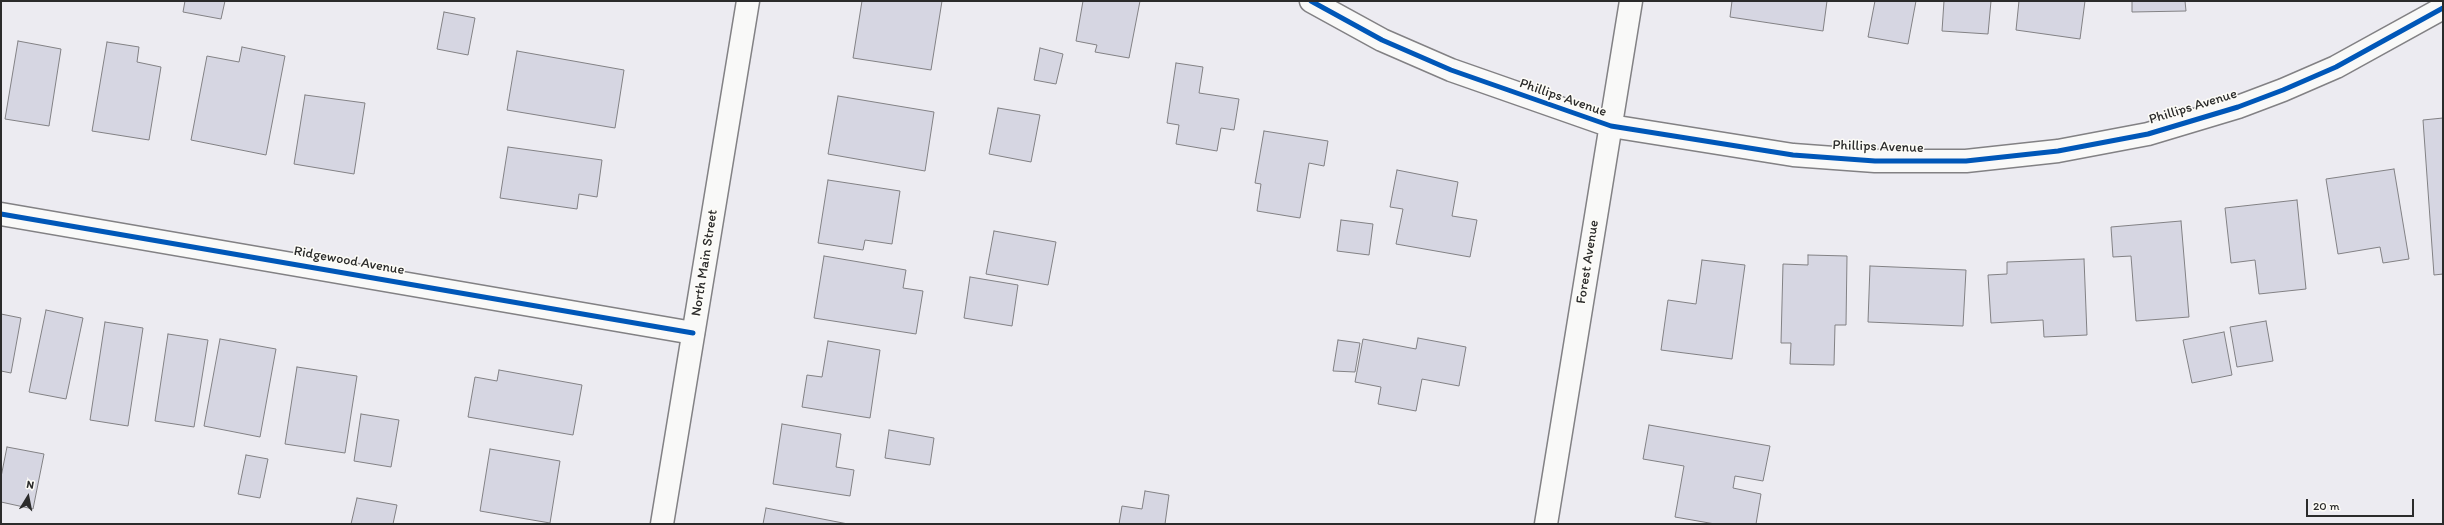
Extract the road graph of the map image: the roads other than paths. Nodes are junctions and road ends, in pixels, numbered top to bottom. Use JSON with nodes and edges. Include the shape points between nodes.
{"nodes":[{"id":1,"x":748,"y":1,"type":"edge"},
{"id":2,"x":1311,"y":1,"type":"edge"},
{"id":3,"x":1631,"y":1,"type":"edge"},
{"id":4,"x":2443,"y":8,"type":"edge"},
{"id":5,"x":1611,"y":126,"type":"junction"},
{"id":6,"x":1,"y":214,"type":"edge"},
{"id":7,"x":694,"y":333,"type":"junction"},
{"id":8,"x":662,"y":524,"type":"edge"},
{"id":9,"x":1546,"y":524,"type":"edge"}],
"edges":[{"from":1,"to":7,"type":"street","name":"North Main Street"},
{"from":2,"to":5,"type":"street","name":"Phillips Avenue","via":[[1382,40],[1451,70]]},
{"from":3,"to":5,"type":"street","name":"Forest Avenue"},
{"from":4,"to":5,"type":"street","name":"Phillips Avenue","via":[[2336,67],[2238,107],[2148,134],[2058,151],[1966,161],[1875,161],[1793,155]]},
{"from":5,"to":9,"type":"street","name":"Forest Avenue"},
{"from":6,"to":7,"type":"street","name":"Ridgewood Avenue"},
{"from":7,"to":8,"type":"street","name":"North Main Street"}]}
